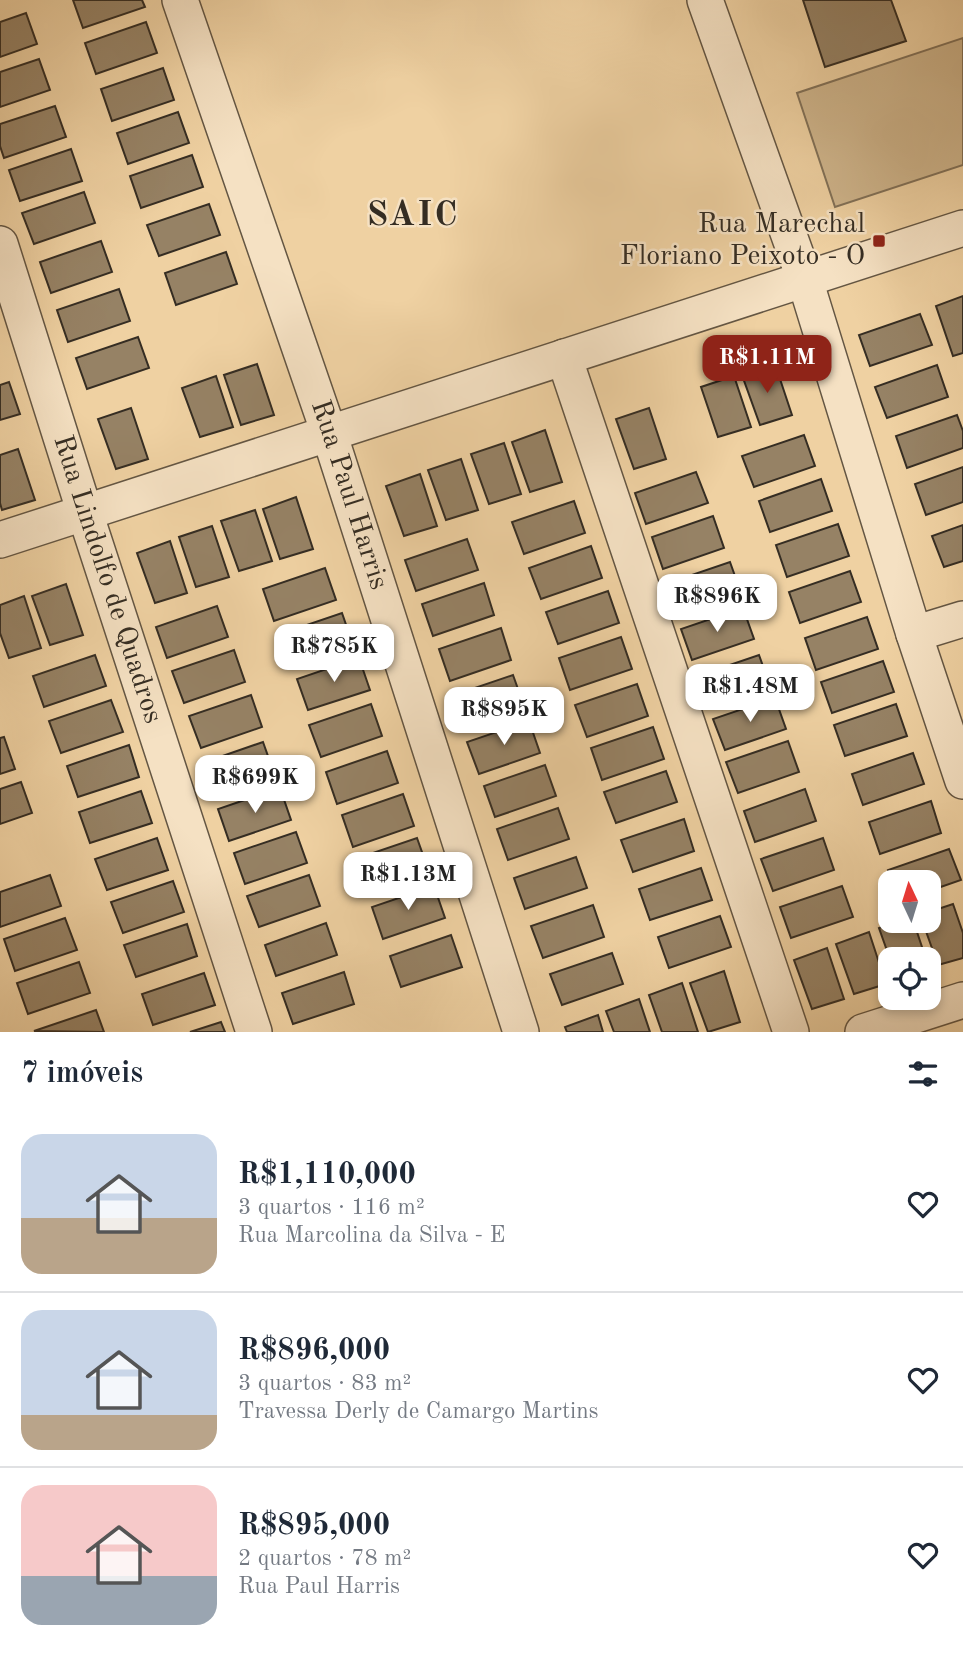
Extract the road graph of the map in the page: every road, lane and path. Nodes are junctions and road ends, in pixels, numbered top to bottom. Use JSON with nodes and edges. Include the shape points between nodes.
{"nodes":[{"id":1,"x":180,"y":0,"type":"edge"},
{"id":2,"x":705,"y":0,"type":"edge"},
{"id":3,"x":963,"y":228,"type":"edge"},
{"id":4,"x":0,"y":244,"type":"edge"},
{"id":5,"x":805,"y":280,"type":"junction"},
{"id":6,"x":564,"y":357,"type":"junction"},
{"id":7,"x":329,"y":433,"type":"junction"},
{"id":8,"x":85,"y":513,"type":"junction"},
{"id":9,"x":0,"y":540,"type":"edge"},
{"id":10,"x":963,"y":619,"type":"edge"},
{"id":11,"x":914,"y":634,"type":"junction"},
{"id":12,"x":963,"y":781,"type":"edge"},
{"id":13,"x":963,"y":1000,"type":"edge"},
{"id":14,"x":254,"y":1032,"type":"edge"},
{"id":15,"x":522,"y":1032,"type":"edge"},
{"id":16,"x":791,"y":1032,"type":"edge"},
{"id":17,"x":863,"y":1032,"type":"edge"}],
"edges":[{"from":1,"to":7,"type":"street","name":"Rua Paul Harris"},
{"from":2,"to":5,"type":"street"},
{"from":3,"to":5,"type":"street"},
{"from":4,"to":8,"type":"street","name":"Rua Lindolfo de Quadros"},
{"from":5,"to":6,"type":"street"},
{"from":5,"to":11,"type":"street"},
{"from":6,"to":7,"type":"street"},
{"from":6,"to":16,"type":"street"},
{"from":7,"to":8,"type":"street"},
{"from":7,"to":15,"type":"street","name":"Rua Paul Harris"},
{"from":8,"to":9,"type":"street"},
{"from":8,"to":14,"type":"street","name":"Rua Lindolfo de Quadros"},
{"from":10,"to":11,"type":"street"},
{"from":11,"to":12,"type":"street"},
{"from":13,"to":17,"type":"street"}]}
